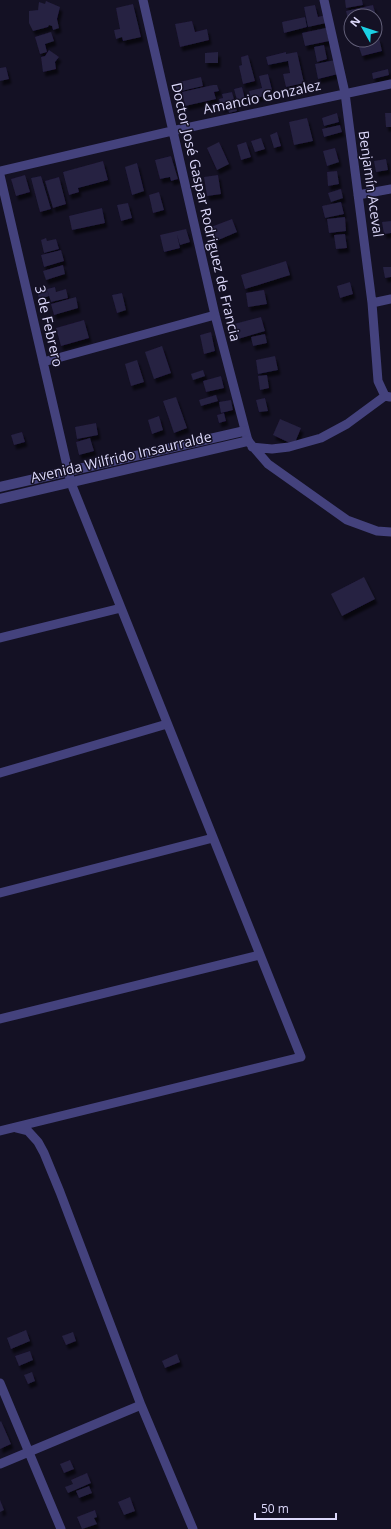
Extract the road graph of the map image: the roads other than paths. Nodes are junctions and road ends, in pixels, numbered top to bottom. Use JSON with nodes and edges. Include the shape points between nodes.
{"nodes":[{"id":1,"x":143,"y":0,"type":"edge"},
{"id":2,"x":324,"y":0,"type":"edge"},
{"id":3,"x":391,"y":84,"type":"edge"},
{"id":4,"x":345,"y":93,"type":"junction"},
{"id":5,"x":172,"y":131,"type":"junction"},
{"id":6,"x":0,"y":171,"type":"edge"},
{"id":7,"x":0,"y":175,"type":"edge"},
{"id":8,"x":391,"y":190,"type":"edge"},
{"id":9,"x":358,"y":195,"type":"junction"},
{"id":10,"x":391,"y":299,"type":"edge"},
{"id":11,"x":372,"y":303,"type":"junction"},
{"id":12,"x":215,"y":315,"type":"junction"},
{"id":13,"x":43,"y":362,"type":"junction"},
{"id":14,"x":388,"y":396,"type":"edge"},
{"id":15,"x":244,"y":431,"type":"junction"},
{"id":16,"x":250,"y":444,"type":"junction"},
{"id":17,"x":68,"y":471,"type":"junction"},
{"id":18,"x":71,"y":483,"type":"junction"},
{"id":19,"x":0,"y":486,"type":"edge"},
{"id":20,"x":0,"y":499,"type":"edge"},
{"id":21,"x":391,"y":532,"type":"edge"},
{"id":22,"x":121,"y":608,"type":"junction"},
{"id":23,"x":0,"y":638,"type":"edge"},
{"id":24,"x":168,"y":724,"type":"junction"},
{"id":25,"x":0,"y":773,"type":"edge"},
{"id":26,"x":213,"y":838,"type":"junction"},
{"id":27,"x":0,"y":893,"type":"edge"},
{"id":28,"x":260,"y":954,"type":"junction"},
{"id":29,"x":0,"y":1019,"type":"edge"},
{"id":30,"x":14,"y":1127,"type":"junction"},
{"id":31,"x":0,"y":1131,"type":"edge"},
{"id":32,"x":0,"y":1383,"type":"edge"},
{"id":33,"x":141,"y":1405,"type":"junction"},
{"id":34,"x":29,"y":1452,"type":"junction"},
{"id":35,"x":0,"y":1464,"type":"edge"},
{"id":36,"x":61,"y":1529,"type":"edge"},
{"id":37,"x":193,"y":1529,"type":"edge"}],
"edges":[{"from":1,"to":5,"type":"street","name":"Doctor José Gaspar Rodriguez de Francia"},
{"from":2,"to":4,"type":"street","name":"Benjamín Aceval"},
{"from":3,"to":4,"type":"street","name":"Amancio Gonzalez"},
{"from":4,"to":5,"type":"street","name":"Amancio Gonzalez"},
{"from":4,"to":9,"type":"street","name":"Benjamín Aceval"},
{"from":5,"to":6,"type":"street","name":"Amancio Gonzalez"},
{"from":5,"to":12,"type":"street","name":"Doctor José Gaspar Rodriguez de Francia"},
{"from":7,"to":13,"type":"street","name":"3 de Febrero"},
{"from":8,"to":9,"type":"street"},
{"from":9,"to":11,"type":"street","name":"Benjamín Aceval"},
{"from":10,"to":11,"type":"street"},
{"from":11,"to":14,"type":"street","name":"Benjamín Aceval","via":[[378,381]]},
{"from":12,"to":13,"type":"street"},
{"from":12,"to":15,"type":"street","name":"Doctor José Gaspar Rodriguez de Francia"},
{"from":13,"to":17,"type":"street","name":"3 de Febrero"},
{"from":14,"to":16,"type":"street","via":[[321,438],[272,449]]},
{"from":15,"to":16,"type":"street","name":"Doctor José Gaspar Rodriguez de Francia"},
{"from":15,"to":17,"type":"street","name":"Avenida Wilfrido Insaurralde"},
{"from":16,"to":18,"type":"street","name":"Avenida Wilfrido Insaurralde"},
{"from":16,"to":21,"type":"street","via":[[268,464],[347,520],[378,531]]},
{"from":17,"to":18,"type":"street","name":"3 de Febrero"},
{"from":17,"to":19,"type":"street","name":"Avenida Wilfrido Insaurralde"},
{"from":18,"to":20,"type":"street","name":"Avenida Wilfrido Insaurralde"},
{"from":18,"to":22,"type":"street","name":"3 de Febrero"},
{"from":22,"to":23,"type":"street"},
{"from":22,"to":24,"type":"street","name":"3 de Febrero"},
{"from":24,"to":25,"type":"street"},
{"from":24,"to":26,"type":"street","name":"3 de Febrero"},
{"from":26,"to":27,"type":"street"},
{"from":26,"to":28,"type":"street","name":"3 de Febrero"},
{"from":28,"to":29,"type":"street"},
{"from":28,"to":30,"type":"street","name":"3 de Febrero","via":[[301,1057]]},
{"from":30,"to":31,"type":"street"},
{"from":30,"to":33,"type":"street","via":[[28,1132],[44,1153]]},
{"from":32,"to":34,"type":"street"},
{"from":33,"to":34,"type":"street"},
{"from":33,"to":37,"type":"street"},
{"from":34,"to":35,"type":"street"},
{"from":34,"to":36,"type":"street"}]}
